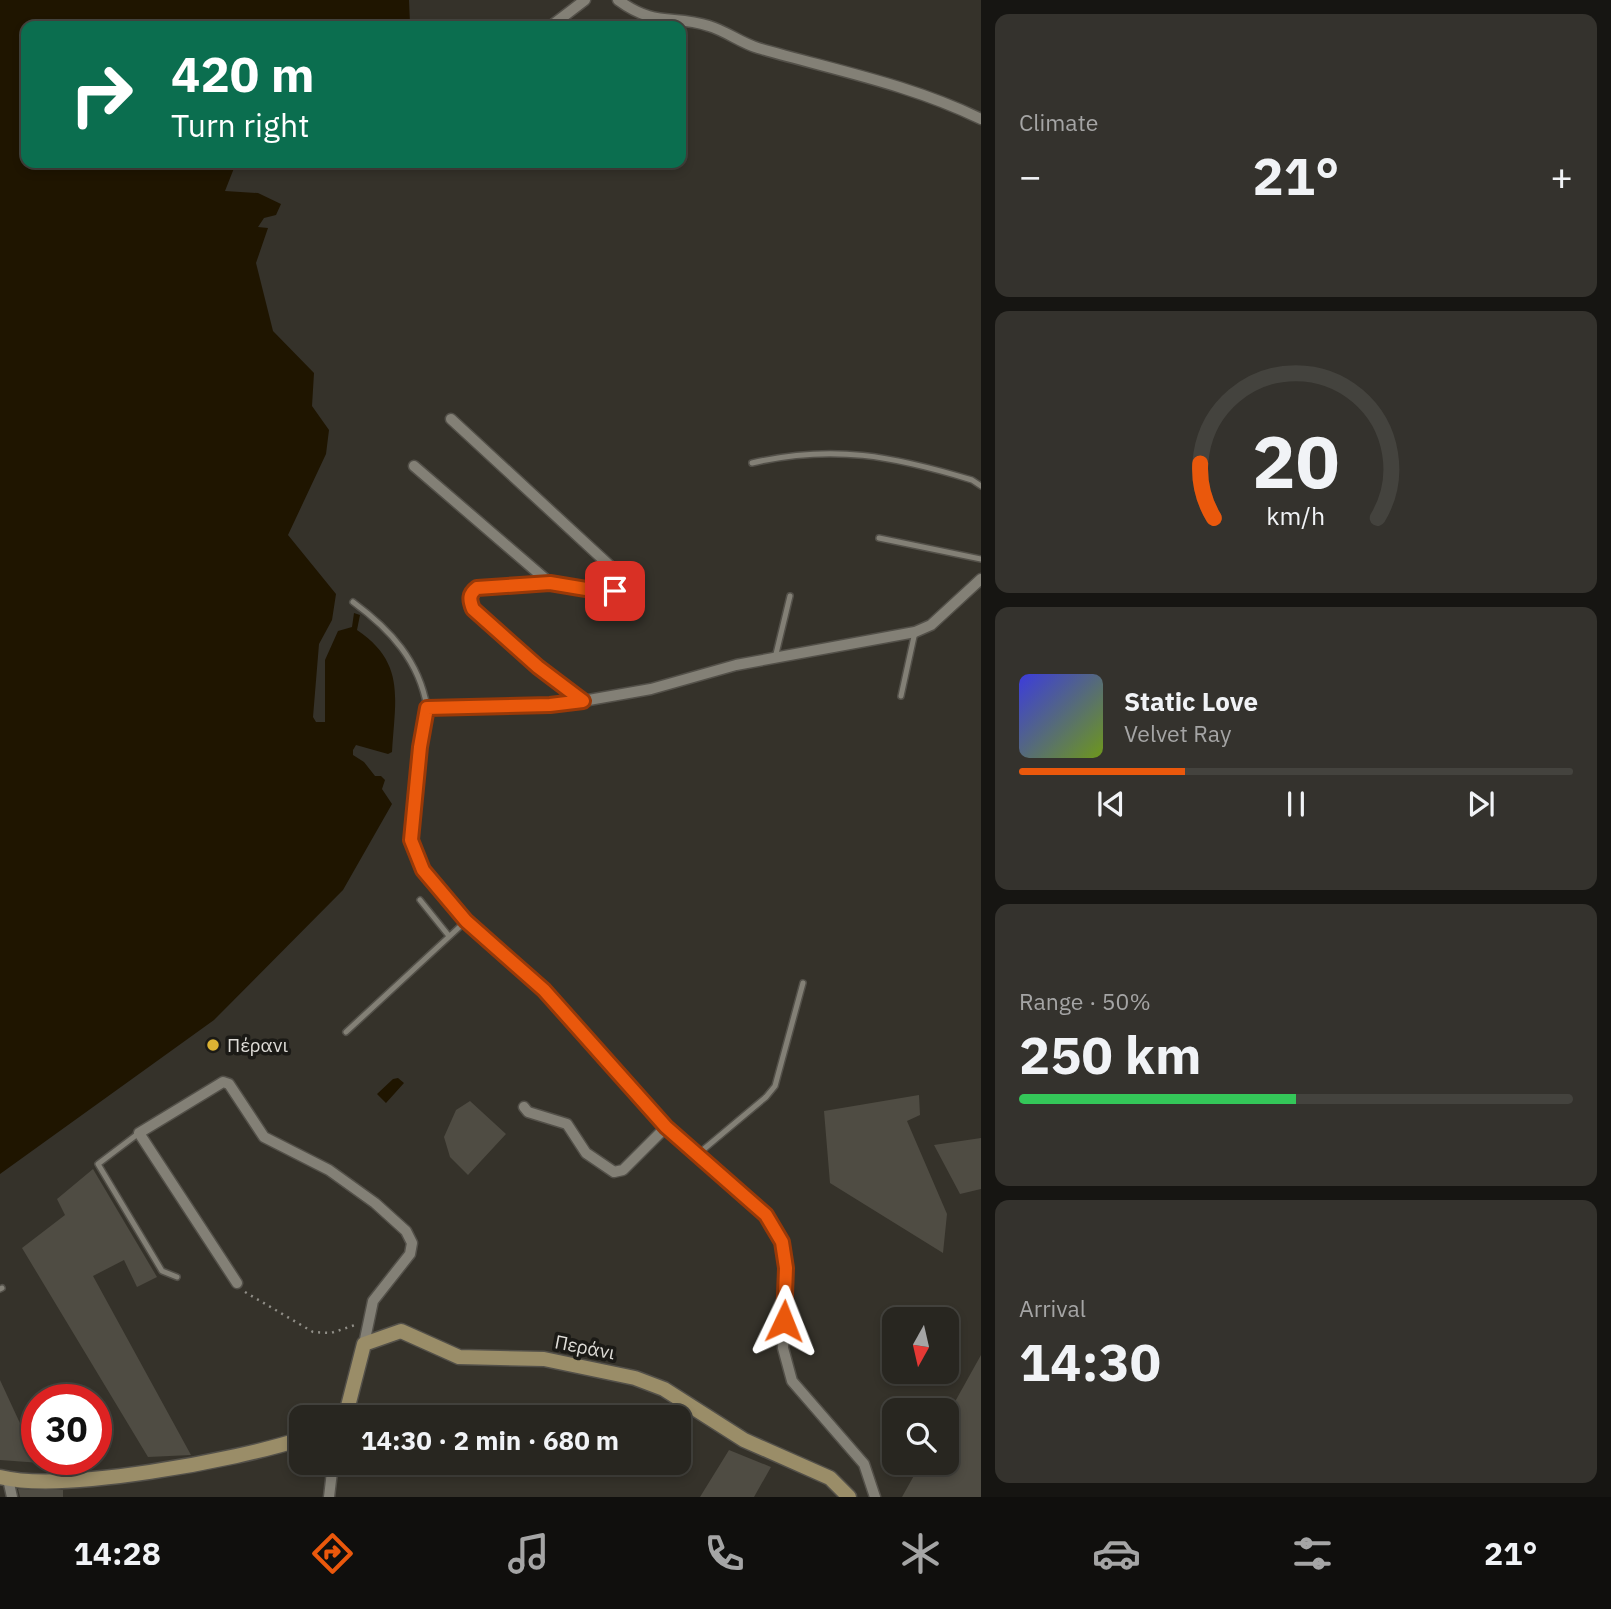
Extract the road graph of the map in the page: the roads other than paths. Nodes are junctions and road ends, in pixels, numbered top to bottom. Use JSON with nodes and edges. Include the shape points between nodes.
{"nodes":[{"id":1,"x":585,"y":0,"type":"edge"},
{"id":2,"x":618,"y":0,"type":"edge"},
{"id":3,"x":558,"y":21,"type":"edge"},
{"id":4,"x":659,"y":21,"type":"edge"},
{"id":5,"x":686,"y":24,"type":"edge"},
{"id":6,"x":981,"y":119,"type":"edge"},
{"id":7,"x":451,"y":419,"type":"dead end"},
{"id":8,"x":752,"y":463,"type":"dead end"},
{"id":9,"x":414,"y":466,"type":"dead end"},
{"id":10,"x":981,"y":486,"type":"edge"},
{"id":11,"x":879,"y":538,"type":"dead end"},
{"id":12,"x":981,"y":559,"type":"edge"},
{"id":13,"x":981,"y":579,"type":"edge"},
{"id":14,"x":550,"y":583,"type":"junction"},
{"id":15,"x":790,"y":596,"type":"dead end"},
{"id":16,"x":353,"y":602,"type":"dead end"},
{"id":17,"x":915,"y":632,"type":"junction"},
{"id":18,"x":775,"y":658,"type":"junction"},
{"id":19,"x":901,"y":696,"type":"dead end"},
{"id":20,"x":583,"y":701,"type":"junction"},
{"id":21,"x":427,"y":708,"type":"junction"},
{"id":22,"x":420,"y":900,"type":"dead end"},
{"id":23,"x":466,"y":921,"type":"junction"},
{"id":24,"x":449,"y":936,"type":"junction"},
{"id":25,"x":803,"y":984,"type":"dead end"},
{"id":26,"x":346,"y":1032,"type":"dead end"},
{"id":27,"x":524,"y":1107,"type":"dead end"},
{"id":28,"x":666,"y":1127,"type":"junction"},
{"id":29,"x":139,"y":1133,"type":"junction"},
{"id":30,"x":698,"y":1154,"type":"junction"},
{"id":31,"x":177,"y":1277,"type":"dead end"},
{"id":32,"x":237,"y":1283,"type":"road end"},
{"id":33,"x":364,"y":1344,"type":"junction"},
{"id":34,"x":348,"y":1405,"type":"edge"},
{"id":35,"x":289,"y":1442,"type":"edge"},
{"id":36,"x":332,"y":1475,"type":"edge"},
{"id":37,"x":4,"y":1478,"type":"edge"},
{"id":38,"x":12,"y":1497,"type":"edge"},
{"id":39,"x":329,"y":1497,"type":"edge"},
{"id":40,"x":849,"y":1497,"type":"edge"},
{"id":41,"x":875,"y":1497,"type":"edge"}],
"edges":[{"from":1,"to":3,"type":"street"},
{"from":2,"to":4,"type":"street"},
{"from":5,"to":6,"type":"street","via":[[709,26],[755,47],[908,88]]},
{"from":7,"to":14,"type":"street","via":[[621,576],[622,585],[604,592]]},
{"from":8,"to":10,"type":"lane","via":[[790,454],[864,454],[907,461]]},
{"from":9,"to":14,"type":"street"},
{"from":11,"to":12,"type":"lane"},
{"from":13,"to":17,"type":"street","via":[[931,625]]},
{"from":14,"to":20,"type":"street","via":[[477,588],[470,601],[473,609],[538,667]]},
{"from":15,"to":18,"type":"lane"},
{"from":16,"to":21,"type":"lane","via":[[396,640],[414,663]]},
{"from":17,"to":18,"type":"street"},
{"from":17,"to":19,"type":"lane"},
{"from":18,"to":20,"type":"street"},
{"from":20,"to":21,"type":"street"},
{"from":21,"to":23,"type":"street","via":[[411,840],[423,870]]},
{"from":22,"to":24,"type":"lane"},
{"from":23,"to":24,"type":"lane"},
{"from":23,"to":28,"type":"street","via":[[544,990]]},
{"from":24,"to":26,"type":"lane"},
{"from":25,"to":30,"type":"lane","via":[[775,1086]]},
{"from":27,"to":28,"type":"street","via":[[567,1124],[586,1153],[614,1172],[624,1170]]},
{"from":28,"to":30,"type":"street"},
{"from":29,"to":31,"type":"lane","via":[[98,1164],[162,1271]]},
{"from":29,"to":32,"type":"street"},
{"from":29,"to":33,"type":"street","via":[[223,1082],[229,1084],[269,1141],[318,1164],[407,1231],[412,1242],[401,1269],[373,1301]]},
{"from":30,"to":41,"type":"street","via":[[766,1215],[782,1242],[786,1268],[783,1348],[792,1381],[864,1464]]},
{"from":33,"to":34,"type":"street"},
{"from":33,"to":40,"type":"street","name":"Περάνι","via":[[401,1331],[459,1357],[544,1359],[635,1378],[664,1389],[744,1440],[830,1478]]},
{"from":35,"to":37,"type":"street","via":[[116,1475],[65,1480]]},
{"from":36,"to":39,"type":"street"},
{"from":37,"to":38,"type":"street"}]}
